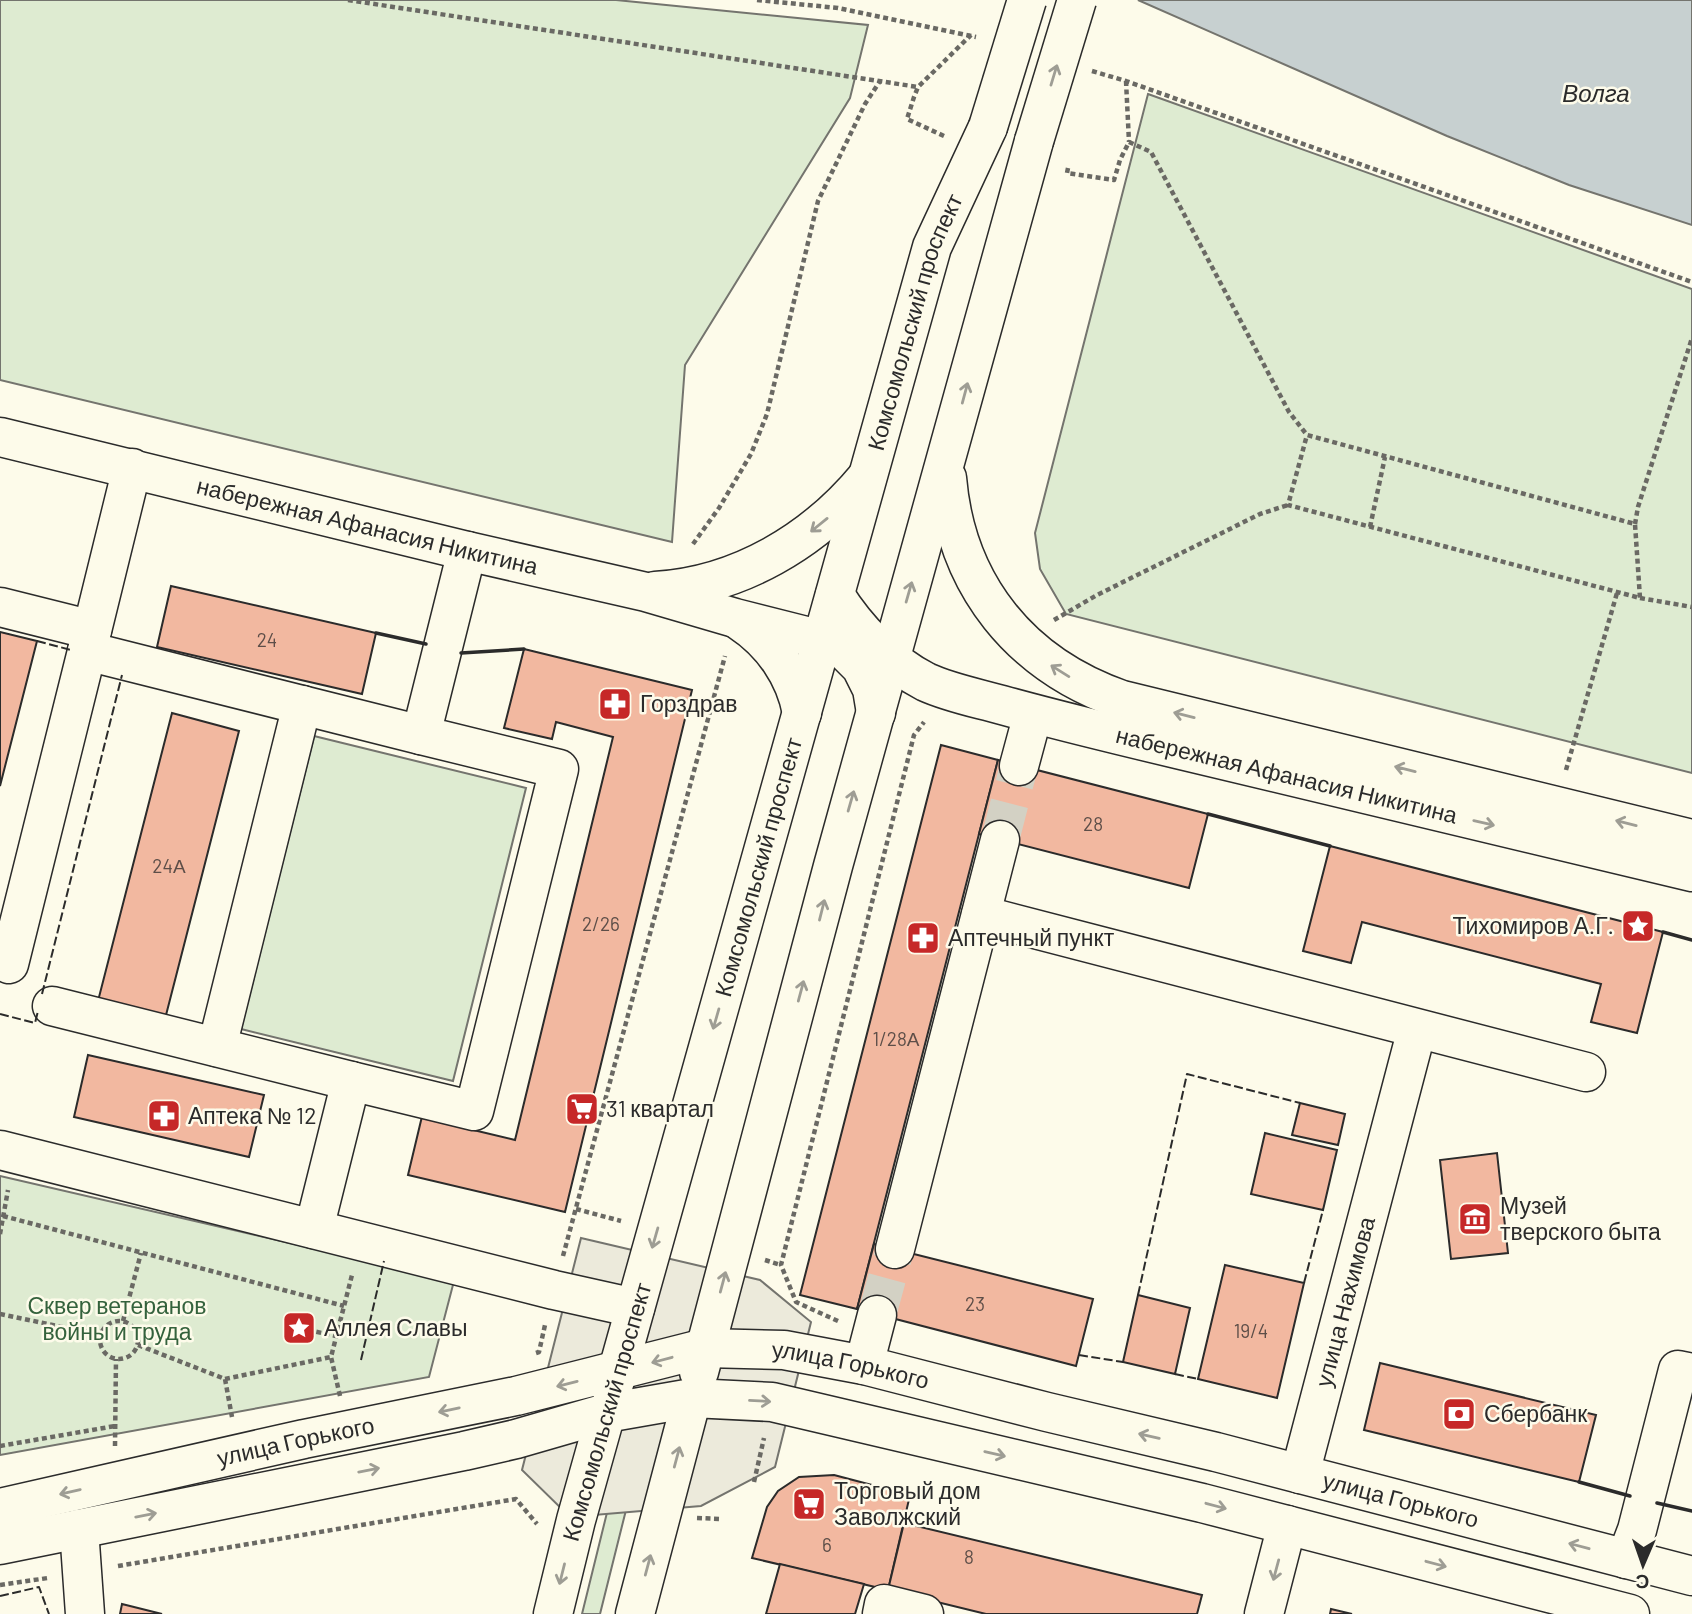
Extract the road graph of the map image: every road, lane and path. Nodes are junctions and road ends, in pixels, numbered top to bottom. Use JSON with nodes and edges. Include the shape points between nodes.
{"nodes":[{"id":1,"x":348,"y":0,"type":"edge"},
{"id":2,"x":757,"y":0,"type":"edge"},
{"id":3,"x":1027,"y":0,"type":"edge"},
{"id":4,"x":1077,"y":0,"type":"edge"},
{"id":5,"x":971,"y":35,"type":"junction"},
{"id":6,"x":984,"y":39,"type":"dead end"},
{"id":7,"x":1087,"y":70,"type":"dead end"},
{"id":8,"x":880,"y":81,"type":"junction"},
{"id":9,"x":1126,"y":81,"type":"junction"},
{"id":10,"x":918,"y":87,"type":"junction"},
{"id":11,"x":953,"y":140,"type":"dead end"},
{"id":12,"x":1129,"y":142,"type":"junction"},
{"id":13,"x":1069,"y":165,"type":"dead end"},
{"id":14,"x":1692,"y":282,"type":"edge"},
{"id":15,"x":1692,"y":338,"type":"edge"},
{"id":16,"x":1307,"y":435,"type":"junction"},
{"id":17,"x":0,"y":437,"type":"edge"},
{"id":18,"x":1385,"y":457,"type":"junction"},
{"id":19,"x":947,"y":458,"type":"junction"},
{"id":20,"x":132,"y":468,"type":"junction"},
{"id":21,"x":867,"y":477,"type":"junction"},
{"id":22,"x":1288,"y":505,"type":"junction"},
{"id":23,"x":1635,"y":524,"type":"junction"},
{"id":24,"x":1370,"y":527,"type":"junction"},
{"id":25,"x":693,"y":544,"type":"dead end"},
{"id":26,"x":467,"y":551,"type":"junction"},
{"id":27,"x":646,"y":592,"type":"junction"},
{"id":28,"x":1617,"y":593,"type":"junction"},
{"id":29,"x":835,"y":595,"type":"junction"},
{"id":30,"x":1640,"y":598,"type":"junction"},
{"id":31,"x":0,"y":607,"type":"edge"},
{"id":32,"x":1692,"y":607,"type":"edge"},
{"id":33,"x":735,"y":618,"type":"junction"},
{"id":34,"x":1053,"y":621,"type":"dead end"},
{"id":35,"x":822,"y":640,"type":"junction"},
{"id":36,"x":89,"y":641,"type":"junction"},
{"id":37,"x":891,"y":658,"type":"junction"},
{"id":38,"x":302,"y":705,"type":"junction"},
{"id":39,"x":802,"y":713,"type":"junction"},
{"id":40,"x":876,"y":713,"type":"junction"},
{"id":41,"x":1033,"y":714,"type":"junction"},
{"id":42,"x":421,"y":735,"type":"junction"},
{"id":43,"x":1019,"y":765,"type":"tunnel mouth"},
{"id":44,"x":1565,"y":772,"type":"dead end"},
{"id":45,"x":1692,"y":839,"type":"edge"},
{"id":46,"x":1000,"y":840,"type":"tunnel mouth"},
{"id":47,"x":1692,"y":872,"type":"edge"},
{"id":48,"x":981,"y":915,"type":"junction"},
{"id":49,"x":9,"y":964,"type":"dead end"},
{"id":50,"x":52,"y":1006,"type":"dead end"},
{"id":51,"x":1417,"y":1029,"type":"junction"},
{"id":52,"x":217,"y":1047,"type":"junction"},
{"id":53,"x":1586,"y":1072,"type":"dead end"},
{"id":54,"x":351,"y":1081,"type":"junction"},
{"id":55,"x":7,"y":1152,"type":"edge"},
{"id":56,"x":3,"y":1216,"type":"junction"},
{"id":57,"x":314,"y":1229,"type":"junction"},
{"id":58,"x":0,"y":1234,"type":"edge"},
{"id":59,"x":360,"y":1240,"type":"junction"},
{"id":60,"x":894,"y":1249,"type":"tunnel mouth"},
{"id":61,"x":141,"y":1253,"type":"junction"},
{"id":62,"x":554,"y":1290,"type":"junction"},
{"id":63,"x":345,"y":1306,"type":"junction"},
{"id":64,"x":635,"y":1308,"type":"junction"},
{"id":65,"x":0,"y":1314,"type":"edge"},
{"id":66,"x":877,"y":1315,"type":"tunnel mouth"},
{"id":67,"x":123,"y":1321,"type":"junction"},
{"id":68,"x":308,"y":1330,"type":"dead end"},
{"id":69,"x":101,"y":1335,"type":"junction"},
{"id":70,"x":336,"y":1336,"type":"junction"},
{"id":71,"x":541,"y":1339,"type":"dead end"},
{"id":72,"x":138,"y":1345,"type":"junction"},
{"id":73,"x":705,"y":1348,"type":"junction"},
{"id":74,"x":331,"y":1357,"type":"junction"},
{"id":75,"x":117,"y":1359,"type":"junction"},
{"id":76,"x":864,"y":1365,"type":"junction"},
{"id":77,"x":618,"y":1371,"type":"junction"},
{"id":78,"x":1692,"y":1373,"type":"edge"},
{"id":79,"x":225,"y":1379,"type":"junction"},
{"id":80,"x":692,"y":1398,"type":"junction"},
{"id":81,"x":341,"y":1400,"type":"dead end"},
{"id":82,"x":606,"y":1413,"type":"junction"},
{"id":83,"x":232,"y":1423,"type":"dead end"},
{"id":84,"x":116,"y":1426,"type":"junction"},
{"id":85,"x":0,"y":1446,"type":"edge"},
{"id":86,"x":115,"y":1447,"type":"dead end"},
{"id":87,"x":1300,"y":1474,"type":"junction"},
{"id":88,"x":0,"y":1508,"type":"edge"},
{"id":89,"x":1287,"y":1525,"type":"junction"},
{"id":90,"x":539,"y":1527,"type":"dead end"},
{"id":91,"x":79,"y":1529,"type":"junction"},
{"id":92,"x":0,"y":1545,"type":"edge"},
{"id":93,"x":1626,"y":1559,"type":"junction"},
{"id":94,"x":83,"y":1572,"type":"junction"},
{"id":95,"x":1692,"y":1576,"type":"edge"},
{"id":96,"x":0,"y":1585,"type":"edge"},
{"id":97,"x":85,"y":1614,"type":"edge"},
{"id":98,"x":553,"y":1614,"type":"edge"},
{"id":99,"x":635,"y":1614,"type":"edge"},
{"id":100,"x":882,"y":1614,"type":"edge"},
{"id":101,"x":924,"y":1614,"type":"edge"},
{"id":102,"x":1264,"y":1614,"type":"edge"},
{"id":103,"x":1630,"y":1614,"type":"edge"}],
"edges":[{"from":1,"to":8,"type":"path"},
{"from":2,"to":5,"type":"path","via":[[838,8]]},
{"from":3,"to":21,"type":"main road","name":"Комсомольский проспект","bridge":true,"via":[[988,127],[932,247]]},
{"from":19,"to":4,"type":"main road","one_way":true,"bridge":true},
{"from":5,"to":6,"type":"path"},
{"from":5,"to":10,"type":"path"},
{"from":7,"to":9,"type":"path"},
{"from":8,"to":10,"type":"path"},
{"from":8,"to":25,"type":"path","via":[[818,201],[767,414],[751,454]]},
{"from":9,"to":12,"type":"path"},
{"from":9,"to":14,"type":"path"},
{"from":10,"to":11,"type":"path","via":[[907,119]]},
{"from":12,"to":13,"type":"path","via":[[1114,180],[1067,173]]},
{"from":12,"to":16,"type":"path","via":[[1151,152],[1289,412]]},
{"from":15,"to":23,"type":"path"},
{"from":16,"to":18,"type":"path"},
{"from":16,"to":22,"type":"path"},
{"from":17,"to":20,"type":"main road","name":"набережная Афанасия Никитина"},
{"from":18,"to":23,"type":"path"},
{"from":18,"to":24,"type":"path"},
{"from":37,"to":19,"type":"main road","one_way":true},
{"from":45,"to":19,"type":"main road","name":"набережная Афанасия Никитина","one_way":true,"via":[[1122,701],[1081,684],[1044,661],[1012,632],[986,598],[966,561],[953,521]]},
{"from":20,"to":26,"type":"main road","name":"набережная Афанасия Никитина"},
{"from":20,"to":36,"type":"main road"},
{"from":21,"to":27,"type":"main road","one_way":true,"via":[[820,525],[763,561],[698,585]]},
{"from":21,"to":29,"type":"main road","name":"Комсомольский проспект"},
{"from":22,"to":24,"type":"path"},
{"from":22,"to":34,"type":"path","via":[[1260,513]]},
{"from":23,"to":30,"type":"path"},
{"from":24,"to":28,"type":"path"},
{"from":26,"to":27,"type":"main road","name":"набережная Афанасия Никитина"},
{"from":26,"to":42,"type":"main road"},
{"from":27,"to":33,"type":"main road","name":"набережная Афанасия Никитина"},
{"from":28,"to":30,"type":"path"},
{"from":28,"to":44,"type":"path"},
{"from":29,"to":35,"type":"main road","name":"Комсомольский проспект"},
{"from":29,"to":37,"type":"main road","name":"набережная Афанасия Никитина","via":[[860,629]]},
{"from":30,"to":32,"type":"path"},
{"from":31,"to":36,"type":"main road"},
{"from":33,"to":35,"type":"main road","name":"набережная Афанасия Никитина"},
{"from":33,"to":39,"type":"main road","via":[[776,654],[793,682]]},
{"from":33,"to":62,"type":"path"},
{"from":35,"to":39,"type":"main road","name":"Комсомольский проспект"},
{"from":35,"to":40,"type":"main road","name":"набережная Афанасия Никитина","via":[[844,650],[861,667],[872,689]]},
{"from":36,"to":38,"type":"main road"},
{"from":36,"to":49,"type":"main road"},
{"from":37,"to":40,"type":"main road"},
{"from":37,"to":41,"type":"main road","name":"набережная Афанасия Никитина","via":[[940,688]]},
{"from":38,"to":42,"type":"main road"},
{"from":38,"to":52,"type":"main road"},
{"from":39,"to":64,"type":"main road","name":"Комсомольский проспект","one_way":true},
{"from":73,"to":40,"type":"main road","one_way":true},
{"from":41,"to":43,"type":"main road"},
{"from":41,"to":47,"type":"main road","name":"набережная Афанасия Никитина","one_way":true},
{"from":42,"to":54,"type":"main road","via":[[559,769],[474,1111]]},
{"from":46,"to":48,"type":"main road"},
{"from":48,"to":51,"type":"main road"},
{"from":48,"to":60,"type":"main road"},
{"from":50,"to":52,"type":"main road"},
{"from":51,"to":53,"type":"main road"},
{"from":51,"to":87,"type":"main road","name":"улица Нахимова"},
{"from":52,"to":54,"type":"main road"},
{"from":54,"to":57,"type":"main road"},
{"from":55,"to":56,"type":"path"},
{"from":55,"to":57,"type":"main road"},
{"from":56,"to":58,"type":"path"},
{"from":56,"to":61,"type":"path"},
{"from":57,"to":59,"type":"main road"},
{"from":59,"to":62,"type":"main road"},
{"from":59,"to":63,"type":"path"},
{"from":61,"to":63,"type":"path"},
{"from":61,"to":67,"type":"path"},
{"from":62,"to":64,"type":"main road"},
{"from":62,"to":71,"type":"path"},
{"from":63,"to":70,"type":"path"},
{"from":64,"to":77,"type":"main road","name":"Комсомольский проспект"},
{"from":65,"to":69,"type":"path"},
{"from":66,"to":76,"type":"main road"},
{"from":67,"to":69,"type":"path","via":[[109,1324]]},
{"from":67,"to":72,"type":"path","via":[[135,1330]]},
{"from":68,"to":70,"type":"path"},
{"from":69,"to":75,"type":"path","via":[[102,1348]]},
{"from":70,"to":74,"type":"path"},
{"from":72,"to":75,"type":"path","via":[[132,1354]]},
{"from":72,"to":79,"type":"path"},
{"from":73,"to":76,"type":"main road","name":"улица Горького","via":[[784,1350]]},
{"from":73,"to":77,"type":"main road","name":"улица Горького","one_way":true},
{"from":73,"to":80,"type":"main road"},
{"from":74,"to":79,"type":"path"},
{"from":74,"to":81,"type":"path"},
{"from":75,"to":84,"type":"path"},
{"from":87,"to":76,"type":"main road","name":"улица Горького","one_way":true},
{"from":77,"to":82,"type":"main road","name":"Комсомольский проспект"},
{"from":77,"to":88,"type":"main road","name":"улица Горького","one_way":true},
{"from":78,"to":93,"type":"main road","via":[[1678,1370]]},
{"from":79,"to":83,"type":"path"},
{"from":80,"to":82,"type":"main road","name":"улица Горького"},
{"from":80,"to":89,"type":"main road","name":"улица Горького","one_way":true,"via":[[772,1402]]},
{"from":99,"to":80,"type":"main road","one_way":true},
{"from":91,"to":82,"type":"main road","name":"улица Горького","one_way":true,"via":[[464,1451]]},
{"from":82,"to":98,"type":"main road","name":"Комсомольский проспект","one_way":true},
{"from":84,"to":85,"type":"path"},
{"from":84,"to":86,"type":"path"},
{"from":93,"to":87,"type":"main road","name":"улица Горького","one_way":true},
{"from":89,"to":102,"type":"main road","one_way":true},
{"from":89,"to":103,"type":"main road","name":"улица Горького","one_way":true},
{"from":90,"to":94,"type":"path","via":[[516,1499]]},
{"from":91,"to":92,"type":"main road","name":"улица Горького"},
{"from":91,"to":94,"type":"main road"},
{"from":93,"to":95,"type":"main road","name":"улица Горького"},
{"from":94,"to":96,"type":"path"},
{"from":94,"to":97,"type":"main road"},
{"from":100,"to":101,"type":"main road","via":[[884,1604]]}]}
